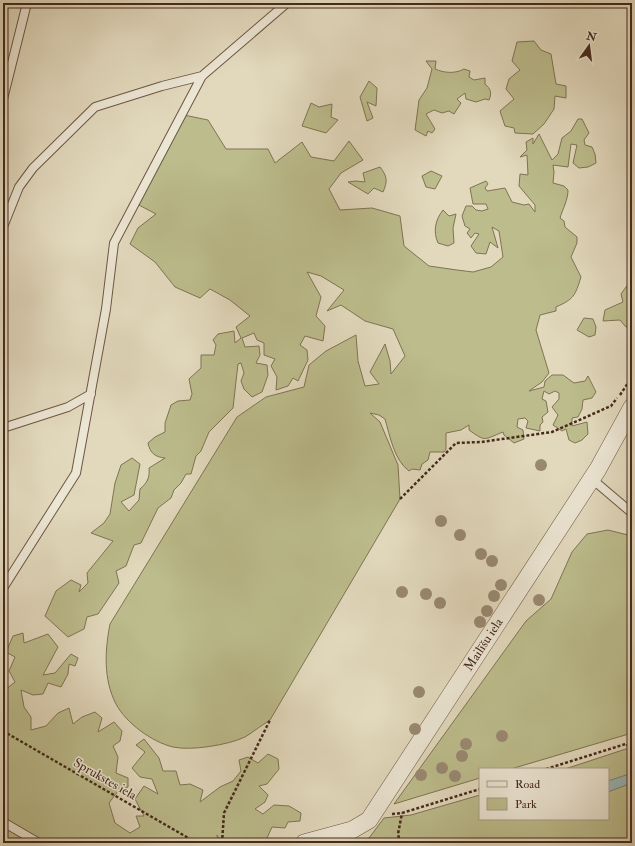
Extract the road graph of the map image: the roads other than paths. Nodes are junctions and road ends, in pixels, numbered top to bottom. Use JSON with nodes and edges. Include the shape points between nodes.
{"nodes":[{"id":1,"x":27,"y":3,"type":"edge"},
{"id":2,"x":287,"y":3,"type":"edge"},
{"id":3,"x":202,"y":76,"type":"junction"},
{"id":4,"x":3,"y":99,"type":"edge"},
{"id":5,"x":3,"y":228,"type":"edge"},
{"id":6,"x":91,"y":394,"type":"junction"},
{"id":7,"x":632,"y":407,"type":"edge"},
{"id":8,"x":3,"y":428,"type":"edge"},
{"id":9,"x":592,"y":479,"type":"junction"},
{"id":10,"x":632,"y":513,"type":"edge"},
{"id":11,"x":3,"y":588,"type":"edge"},
{"id":12,"x":3,"y":822,"type":"edge"},
{"id":13,"x":39,"y":843,"type":"edge"},
{"id":14,"x":304,"y":843,"type":"edge"}],
"edges":[{"from":1,"to":4,"type":"lane"},
{"from":2,"to":3,"type":"lane"},
{"from":3,"to":5,"type":"lane","via":[[95,107],[33,168],[19,187]]},
{"from":3,"to":6,"type":"lane","via":[[114,243],[106,309]]},
{"from":6,"to":8,"type":"lane","via":[[68,407]]},
{"from":6,"to":11,"type":"lane","via":[[76,472]]},
{"from":7,"to":9,"type":"street","name":"Mailīšu iela"},
{"from":9,"to":10,"type":"lane"},
{"from":9,"to":14,"type":"street","name":"Mailīšu iela","via":[[374,813],[362,825],[352,830]]},
{"from":12,"to":13,"type":"lane"}]}
